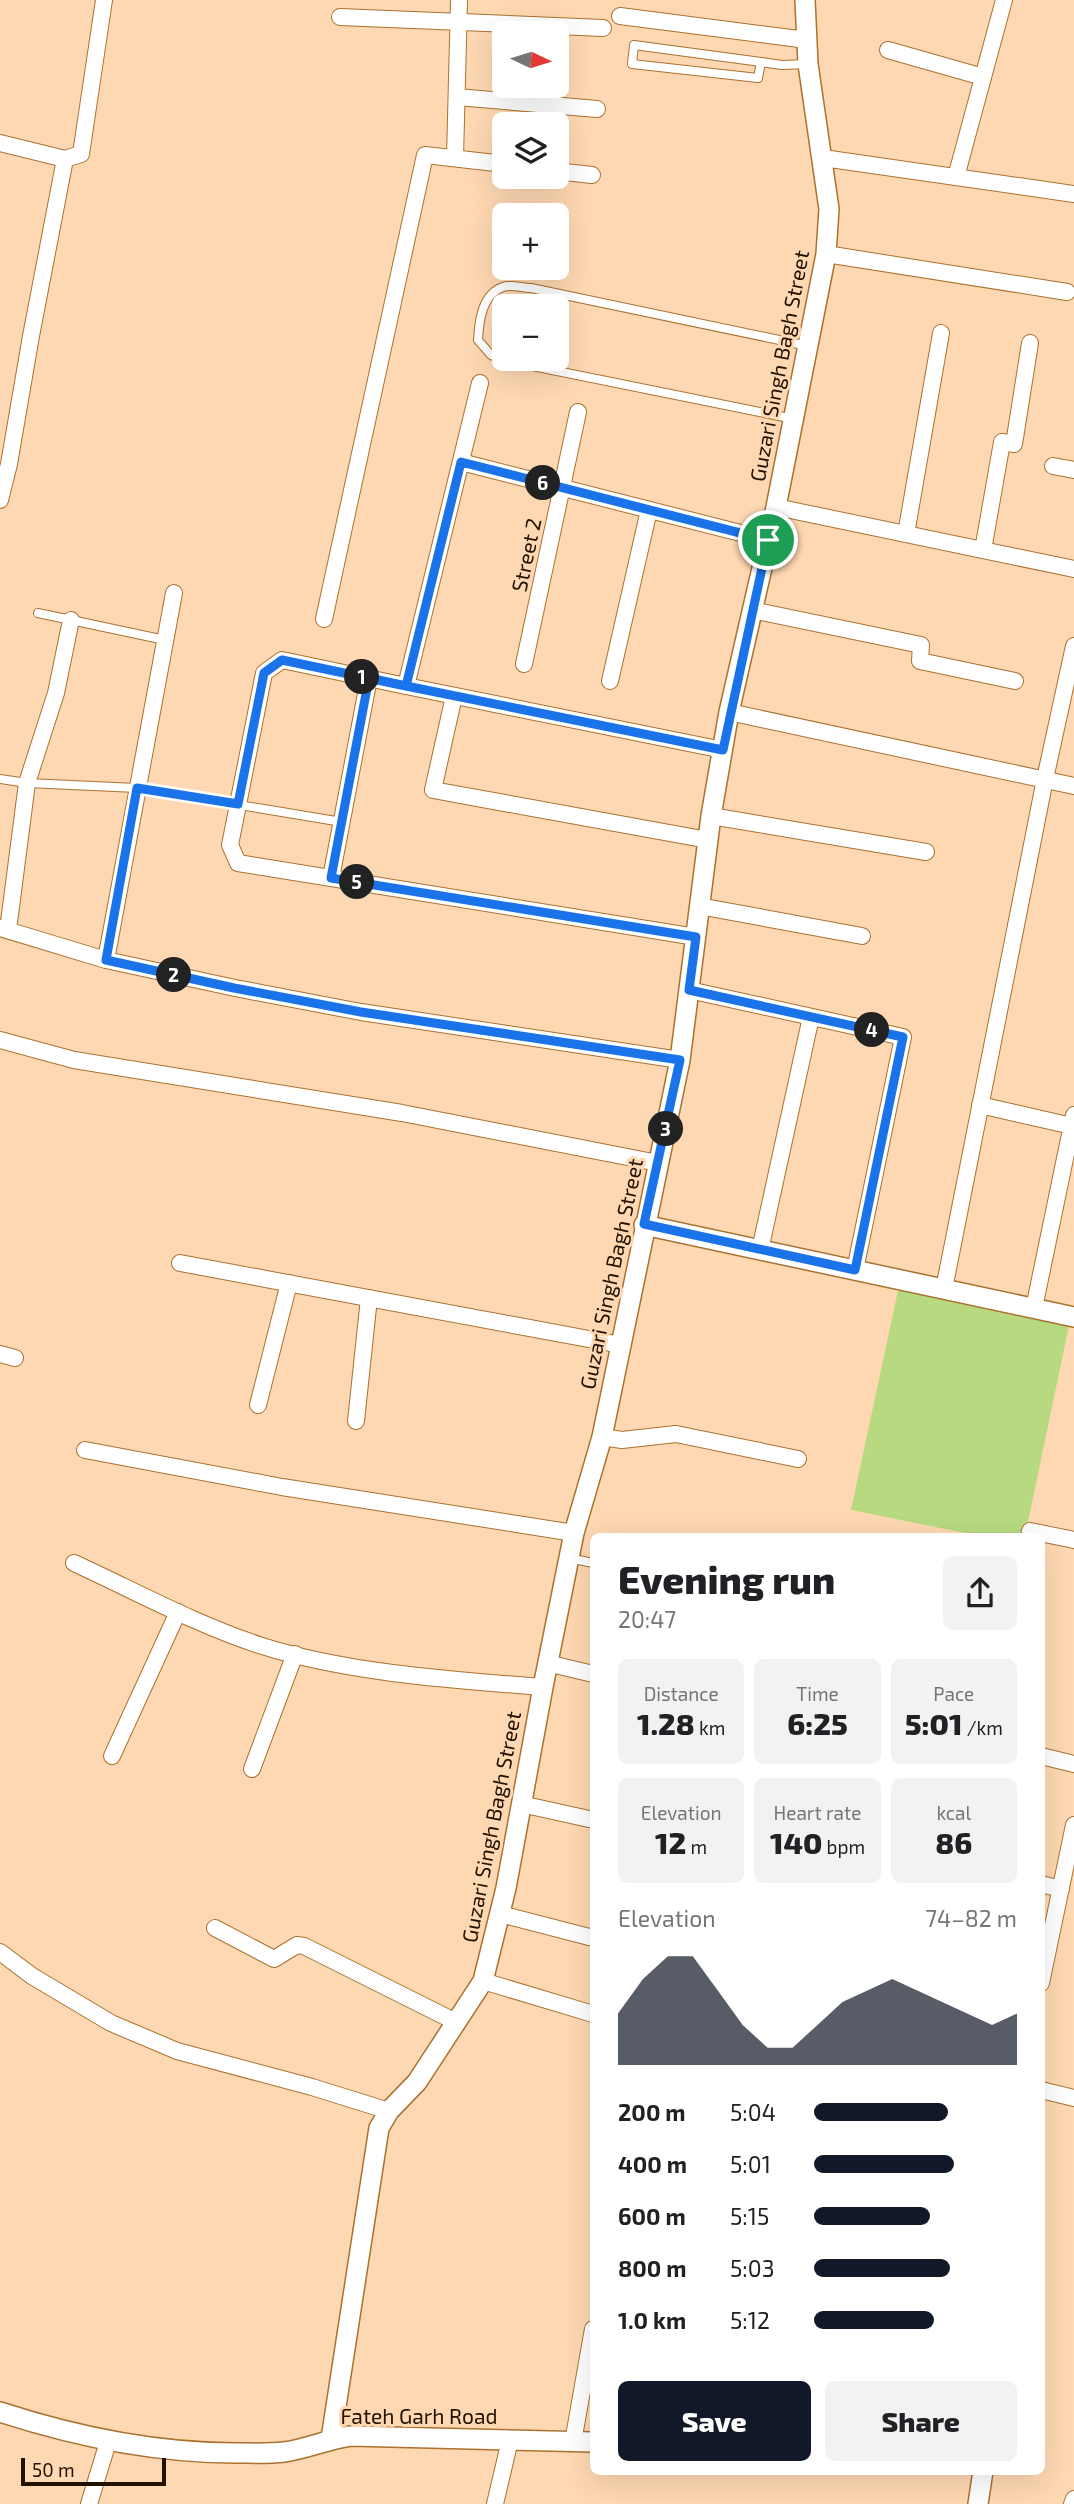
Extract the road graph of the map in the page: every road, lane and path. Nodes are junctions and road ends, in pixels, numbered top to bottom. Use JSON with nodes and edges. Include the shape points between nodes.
{"nodes":[{"id":1,"x":104,"y":0,"type":"edge"},
{"id":2,"x":459,"y":0,"type":"edge"},
{"id":3,"x":805,"y":0,"type":"edge"},
{"id":4,"x":1004,"y":0,"type":"edge"},
{"id":5,"x":620,"y":16,"type":"dead end"},
{"id":6,"x":340,"y":17,"type":"dead end"},
{"id":7,"x":458,"y":22,"type":"junction"},
{"id":8,"x":603,"y":28,"type":"dead end"},
{"id":9,"x":807,"y":40,"type":"junction"},
{"id":10,"x":888,"y":50,"type":"dead end"},
{"id":11,"x":761,"y":62,"type":"junction"},
{"id":12,"x":808,"y":64,"type":"junction"},
{"id":13,"x":984,"y":77,"type":"junction"},
{"id":14,"x":457,"y":97,"type":"junction"},
{"id":15,"x":597,"y":108,"type":"dead end"},
{"id":16,"x":0,"y":143,"type":"edge"},
{"id":17,"x":455,"y":158,"type":"junction"},
{"id":18,"x":823,"y":158,"type":"junction"},
{"id":19,"x":65,"y":159,"type":"junction"},
{"id":20,"x":492,"y":163,"type":"edge"},
{"id":21,"x":569,"y":172,"type":"edge"},
{"id":22,"x":593,"y":175,"type":"dead end"},
{"id":23,"x":956,"y":177,"type":"junction"},
{"id":24,"x":1074,"y":194,"type":"edge"},
{"id":25,"x":826,"y":254,"type":"junction"},
{"id":26,"x":1067,"y":292,"type":"dead end"},
{"id":27,"x":941,"y":333,"type":"dead end"},
{"id":28,"x":1030,"y":343,"type":"dead end"},
{"id":29,"x":808,"y":346,"type":"junction"},
{"id":30,"x":480,"y":383,"type":"dead end"},
{"id":31,"x":579,"y":412,"type":"dead end"},
{"id":32,"x":794,"y":419,"type":"junction"},
{"id":33,"x":461,"y":462,"type":"junction"},
{"id":34,"x":1053,"y":466,"type":"dead end"},
{"id":35,"x":1074,"y":470,"type":"edge"},
{"id":36,"x":563,"y":488,"type":"junction"},
{"id":37,"x":0,"y":500,"type":"edge"},
{"id":38,"x":776,"y":507,"type":"junction"},
{"id":39,"x":649,"y":510,"type":"junction"},
{"id":40,"x":906,"y":534,"type":"junction"},
{"id":41,"x":768,"y":540,"type":"junction"},
{"id":42,"x":983,"y":550,"type":"junction"},
{"id":43,"x":1074,"y":569,"type":"edge"},
{"id":44,"x":174,"y":593,"type":"dead end"},
{"id":45,"x":752,"y":610,"type":"junction"},
{"id":46,"x":38,"y":613,"type":"dead end"},
{"id":47,"x":324,"y":619,"type":"dead end"},
{"id":48,"x":72,"y":620,"type":"junction"},
{"id":49,"x":165,"y":640,"type":"junction"},
{"id":50,"x":1074,"y":646,"type":"edge"},
{"id":51,"x":524,"y":664,"type":"dead end"},
{"id":52,"x":369,"y":678,"type":"junction"},
{"id":53,"x":610,"y":681,"type":"dead end"},
{"id":54,"x":1015,"y":681,"type":"dead end"},
{"id":55,"x":406,"y":686,"type":"junction"},
{"id":56,"x":454,"y":696,"type":"junction"},
{"id":57,"x":729,"y":712,"type":"junction"},
{"id":58,"x":723,"y":750,"type":"junction"},
{"id":59,"x":0,"y":779,"type":"edge"},
{"id":60,"x":1045,"y":779,"type":"junction"},
{"id":61,"x":27,"y":783,"type":"junction"},
{"id":62,"x":1074,"y":786,"type":"edge"},
{"id":63,"x":137,"y":788,"type":"junction"},
{"id":64,"x":238,"y":804,"type":"junction"},
{"id":65,"x":711,"y":816,"type":"junction"},
{"id":66,"x":342,"y":822,"type":"junction"},
{"id":67,"x":708,"y":840,"type":"junction"},
{"id":68,"x":926,"y":852,"type":"dead end"},
{"id":69,"x":331,"y":878,"type":"junction"},
{"id":70,"x":699,"y":906,"type":"junction"},
{"id":71,"x":4,"y":929,"type":"edge"},
{"id":72,"x":862,"y":936,"type":"dead end"},
{"id":73,"x":696,"y":937,"type":"junction"},
{"id":74,"x":106,"y":960,"type":"junction"},
{"id":75,"x":689,"y":990,"type":"junction"},
{"id":76,"x":811,"y":1017,"type":"junction"},
{"id":77,"x":0,"y":1040,"type":"edge"},
{"id":78,"x":680,"y":1060,"type":"junction"},
{"id":79,"x":980,"y":1105,"type":"junction"},
{"id":80,"x":1073,"y":1120,"type":"edge"},
{"id":81,"x":658,"y":1163,"type":"junction"},
{"id":82,"x":644,"y":1224,"type":"junction"},
{"id":83,"x":760,"y":1250,"type":"junction"},
{"id":84,"x":180,"y":1263,"type":"dead end"},
{"id":85,"x":855,"y":1270,"type":"junction"},
{"id":86,"x":289,"y":1283,"type":"junction"},
{"id":87,"x":944,"y":1289,"type":"junction"},
{"id":88,"x":369,"y":1298,"type":"junction"},
{"id":89,"x":1034,"y":1308,"type":"junction"},
{"id":90,"x":1074,"y":1317,"type":"edge"},
{"id":91,"x":621,"y":1345,"type":"junction"},
{"id":92,"x":258,"y":1405,"type":"dead end"},
{"id":93,"x":356,"y":1421,"type":"dead end"},
{"id":94,"x":602,"y":1437,"type":"junction"},
{"id":95,"x":85,"y":1450,"type":"dead end"},
{"id":96,"x":798,"y":1459,"type":"dead end"},
{"id":97,"x":574,"y":1533,"type":"junction"},
{"id":98,"x":1045,"y":1534,"type":"edge"},
{"id":99,"x":1074,"y":1540,"type":"edge"},
{"id":100,"x":569,"y":1558,"type":"junction"},
{"id":101,"x":590,"y":1562,"type":"edge"},
{"id":102,"x":74,"y":1563,"type":"dead end"},
{"id":103,"x":178,"y":1612,"type":"junction"},
{"id":104,"x":295,"y":1654,"type":"junction"},
{"id":105,"x":547,"y":1663,"type":"junction"},
{"id":106,"x":590,"y":1673,"type":"edge"},
{"id":107,"x":542,"y":1687,"type":"junction"},
{"id":108,"x":112,"y":1756,"type":"dead end"},
{"id":109,"x":1045,"y":1757,"type":"edge"},
{"id":110,"x":1074,"y":1764,"type":"edge"},
{"id":111,"x":252,"y":1769,"type":"dead end"},
{"id":112,"x":521,"y":1804,"type":"junction"},
{"id":113,"x":589,"y":1819,"type":"dead end"},
{"id":114,"x":1074,"y":1825,"type":"edge"},
{"id":115,"x":1045,"y":1886,"type":"edge"},
{"id":116,"x":1064,"y":1897,"type":"edge"},
{"id":117,"x":500,"y":1914,"type":"junction"},
{"id":118,"x":215,"y":1928,"type":"dead end"},
{"id":119,"x":590,"y":1937,"type":"edge"},
{"id":120,"x":0,"y":1952,"type":"edge"},
{"id":121,"x":1045,"y":1968,"type":"edge"},
{"id":122,"x":483,"y":1981,"type":"junction"},
{"id":123,"x":590,"y":2013,"type":"edge"},
{"id":124,"x":456,"y":2022,"type":"junction"},
{"id":125,"x":1045,"y":2091,"type":"edge"},
{"id":126,"x":1074,"y":2098,"type":"edge"},
{"id":127,"x":389,"y":2111,"type":"junction"},
{"id":128,"x":590,"y":2346,"type":"edge"},
{"id":129,"x":0,"y":2412,"type":"edge"},
{"id":130,"x":331,"y":2439,"type":"junction"},
{"id":131,"x":510,"y":2440,"type":"junction"},
{"id":132,"x":108,"y":2442,"type":"junction"},
{"id":133,"x":573,"y":2442,"type":"junction"},
{"id":134,"x":590,"y":2442,"type":"edge"},
{"id":135,"x":982,"y":2475,"type":"edge"},
{"id":136,"x":1074,"y":2499,"type":"edge"},
{"id":137,"x":89,"y":2504,"type":"edge"},
{"id":138,"x":495,"y":2504,"type":"edge"},
{"id":139,"x":978,"y":2504,"type":"edge"},
{"id":140,"x":1072,"y":2504,"type":"edge"}],
"edges":[{"from":1,"to":19,"type":"street","via":[[81,154]]},
{"from":2,"to":7,"type":"street"},
{"from":3,"to":9,"type":"street","name":"Guzari Singh Bagh Street"},
{"from":4,"to":13,"type":"street"},
{"from":5,"to":9,"type":"street"},
{"from":6,"to":7,"type":"street"},
{"from":7,"to":8,"type":"street"},
{"from":7,"to":14,"type":"street"},
{"from":9,"to":12,"type":"street","name":"Guzari Singh Bagh Street"},
{"from":10,"to":13,"type":"street"},
{"from":11,"to":11,"type":"lane","via":[[634,45],[632,64],[758,78]]},
{"from":11,"to":12,"type":"lane"},
{"from":12,"to":18,"type":"street","name":"Guzari Singh Bagh Street"},
{"from":13,"to":23,"type":"street"},
{"from":14,"to":15,"type":"street"},
{"from":14,"to":17,"type":"street"},
{"from":16,"to":19,"type":"street"},
{"from":17,"to":20,"type":"street"},
{"from":17,"to":47,"type":"street","via":[[425,155]]},
{"from":18,"to":23,"type":"street"},
{"from":18,"to":25,"type":"street","name":"Guzari Singh Bagh Street","via":[[829,209]]},
{"from":19,"to":37,"type":"street"},
{"from":21,"to":22,"type":"street"},
{"from":23,"to":24,"type":"street"},
{"from":25,"to":26,"type":"street"},
{"from":25,"to":29,"type":"street","name":"Guzari Singh Bagh Street"},
{"from":27,"to":40,"type":"street"},
{"from":28,"to":42,"type":"street","via":[[1014,444],[1002,442]]},
{"from":29,"to":32,"type":"street","name":"Guzari Singh Bagh Street"},
{"from":29,"to":32,"type":"lane","via":[[506,286],[493,292],[480,320],[478,340],[491,355],[508,361]]},
{"from":30,"to":33,"type":"street"},
{"from":31,"to":36,"type":"street","name":"Street 2"},
{"from":32,"to":38,"type":"street","name":"Guzari Singh Bagh Street"},
{"from":33,"to":36,"type":"street"},
{"from":33,"to":55,"type":"street"},
{"from":34,"to":35,"type":"street"},
{"from":36,"to":39,"type":"street"},
{"from":36,"to":51,"type":"street","name":"Street 2"},
{"from":38,"to":40,"type":"street"},
{"from":38,"to":41,"type":"street","name":"Guzari Singh Bagh Street"},
{"from":39,"to":41,"type":"street"},
{"from":39,"to":53,"type":"street"},
{"from":40,"to":42,"type":"street"},
{"from":41,"to":45,"type":"street","name":"Guzari Singh Bagh Street"},
{"from":42,"to":43,"type":"street"},
{"from":44,"to":49,"type":"street"},
{"from":45,"to":54,"type":"street","via":[[921,645],[920,661]]},
{"from":45,"to":57,"type":"street","name":"Guzari Singh Bagh Street"},
{"from":46,"to":48,"type":"lane"},
{"from":48,"to":49,"type":"lane"},
{"from":48,"to":61,"type":"street","via":[[56,693]]},
{"from":49,"to":63,"type":"street"},
{"from":50,"to":60,"type":"street"},
{"from":52,"to":55,"type":"street"},
{"from":52,"to":64,"type":"street","via":[[282,660],[264,673]]},
{"from":52,"to":66,"type":"street"},
{"from":55,"to":56,"type":"street"},
{"from":56,"to":58,"type":"street"},
{"from":56,"to":67,"type":"street","via":[[433,790]]},
{"from":57,"to":58,"type":"street","name":"Guzari Singh Bagh Street"},
{"from":57,"to":60,"type":"street"},
{"from":58,"to":65,"type":"street","name":"Guzari Singh Bagh Street"},
{"from":59,"to":61,"type":"lane"},
{"from":60,"to":62,"type":"street"},
{"from":60,"to":79,"type":"street"},
{"from":61,"to":63,"type":"lane"},
{"from":61,"to":71,"type":"street"},
{"from":63,"to":64,"type":"lane"},
{"from":63,"to":74,"type":"street"},
{"from":64,"to":66,"type":"lane"},
{"from":64,"to":69,"type":"street","via":[[230,845],[239,863]]},
{"from":65,"to":67,"type":"street","name":"Guzari Singh Bagh Street"},
{"from":65,"to":68,"type":"street"},
{"from":66,"to":69,"type":"street"},
{"from":67,"to":70,"type":"street","name":"Guzari Singh Bagh Street"},
{"from":69,"to":73,"type":"street"},
{"from":70,"to":72,"type":"street"},
{"from":70,"to":73,"type":"street","name":"Guzari Singh Bagh Street"},
{"from":71,"to":74,"type":"street"},
{"from":73,"to":75,"type":"street","name":"Guzari Singh Bagh Street"},
{"from":74,"to":78,"type":"street","via":[[361,1012]]},
{"from":75,"to":76,"type":"street"},
{"from":75,"to":78,"type":"street","name":"Guzari Singh Bagh Street"},
{"from":76,"to":83,"type":"street"},
{"from":76,"to":85,"type":"street","via":[[903,1037]]},
{"from":77,"to":81,"type":"street","via":[[74,1060],[402,1113]]},
{"from":78,"to":81,"type":"street","name":"Guzari Singh Bagh Street"},
{"from":79,"to":80,"type":"street"},
{"from":79,"to":87,"type":"street"},
{"from":80,"to":89,"type":"street"},
{"from":81,"to":82,"type":"street","name":"Guzari Singh Bagh Street"},
{"from":82,"to":83,"type":"street"},
{"from":82,"to":91,"type":"street","name":"Guzari Singh Bagh Street"},
{"from":83,"to":85,"type":"street"},
{"from":84,"to":86,"type":"street"},
{"from":85,"to":87,"type":"street"},
{"from":86,"to":88,"type":"street"},
{"from":86,"to":92,"type":"street"},
{"from":87,"to":89,"type":"street"},
{"from":88,"to":91,"type":"street"},
{"from":88,"to":93,"type":"street"},
{"from":89,"to":90,"type":"street"},
{"from":91,"to":94,"type":"street","name":"Guzari Singh Bagh Street"},
{"from":94,"to":96,"type":"street","via":[[622,1440],[676,1434]]},
{"from":94,"to":97,"type":"street","name":"Guzari Singh Bagh Street"},
{"from":95,"to":97,"type":"street","via":[[282,1488]]},
{"from":97,"to":100,"type":"street","name":"Guzari Singh Bagh Street"},
{"from":98,"to":99,"type":"street"},
{"from":100,"to":101,"type":"lane"},
{"from":100,"to":105,"type":"street","name":"Guzari Singh Bagh Street"},
{"from":102,"to":103,"type":"street"},
{"from":103,"to":104,"type":"street","via":[[239,1638]]},
{"from":103,"to":108,"type":"street"},
{"from":104,"to":107,"type":"street","via":[[449,1680]]},
{"from":104,"to":111,"type":"street"},
{"from":105,"to":106,"type":"street"},
{"from":105,"to":107,"type":"street","name":"Guzari Singh Bagh Street"},
{"from":107,"to":112,"type":"street","name":"Guzari Singh Bagh Street"},
{"from":109,"to":110,"type":"street"},
{"from":112,"to":113,"type":"street"},
{"from":112,"to":117,"type":"street","name":"Guzari Singh Bagh Street"},
{"from":114,"to":116,"type":"street"},
{"from":115,"to":116,"type":"street"},
{"from":116,"to":121,"type":"street"},
{"from":117,"to":119,"type":"street"},
{"from":117,"to":122,"type":"street","name":"Guzari Singh Bagh Street"},
{"from":118,"to":124,"type":"street","via":[[274,1959],[297,1945],[304,1946]]},
{"from":120,"to":127,"type":"street","via":[[111,2023],[177,2051]]},
{"from":122,"to":123,"type":"street"},
{"from":122,"to":124,"type":"street","name":"Guzari Singh Bagh Street"},
{"from":124,"to":127,"type":"street","name":"Guzari Singh Bagh Street","via":[[417,2082]]},
{"from":125,"to":126,"type":"street"},
{"from":127,"to":130,"type":"street","name":"Guzari Singh Bagh Street","via":[[379,2128]]},
{"from":128,"to":133,"type":"street"},
{"from":129,"to":132,"type":"street","name":"Fateh Garh Road"},
{"from":130,"to":131,"type":"street","name":"Fateh Garh Road"},
{"from":130,"to":132,"type":"street","name":"Fateh Garh Road","via":[[283,2452],[251,2453],[189,2452]]},
{"from":131,"to":133,"type":"street","name":"Fateh Garh Road"},
{"from":131,"to":138,"type":"street"},
{"from":132,"to":137,"type":"street"},
{"from":133,"to":134,"type":"street","name":"Fateh Garh Road"},
{"from":135,"to":139,"type":"street"},
{"from":136,"to":140,"type":"street"}]}
